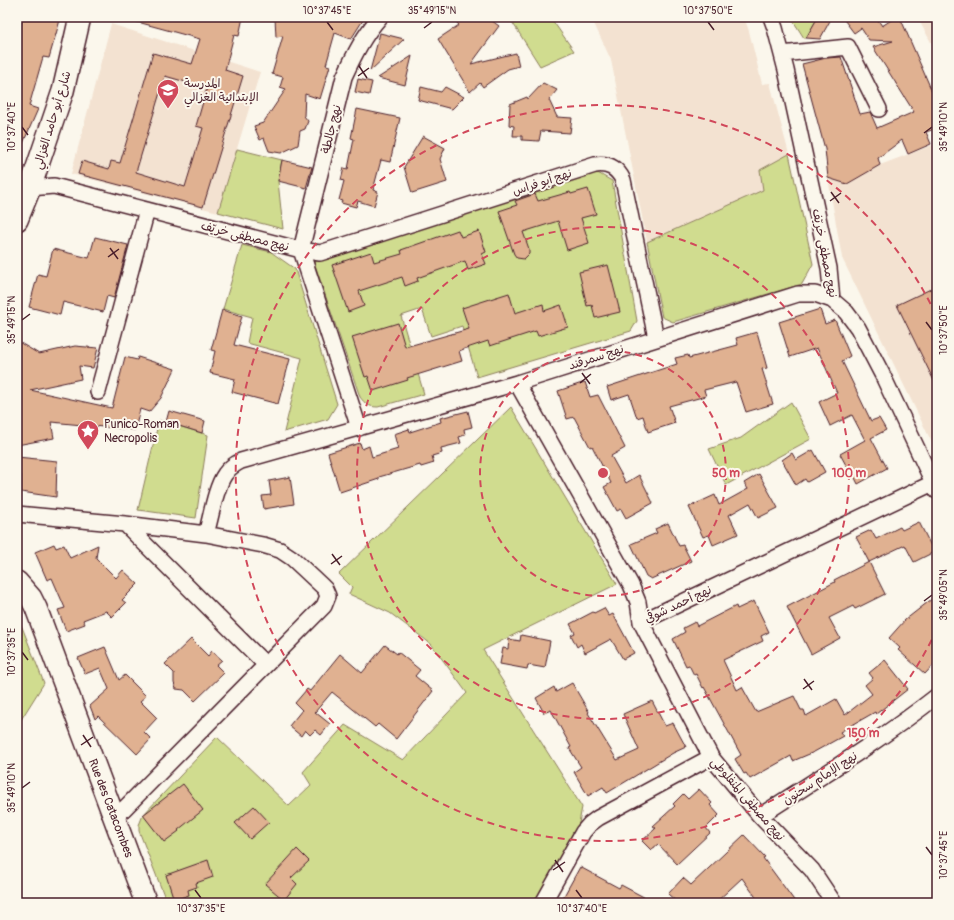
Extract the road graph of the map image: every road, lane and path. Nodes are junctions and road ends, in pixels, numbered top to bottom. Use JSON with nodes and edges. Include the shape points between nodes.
{"nodes":[{"id":1,"x":80,"y":17,"type":"edge"},
{"id":2,"x":380,"y":17,"type":"edge"},
{"id":3,"x":771,"y":17,"type":"edge"},
{"id":4,"x":782,"y":54,"type":"junction"},
{"id":5,"x":879,"y":108,"type":"dead end"},
{"id":6,"x":24,"y":188,"type":"edge"},
{"id":7,"x":147,"y":210,"type":"junction"},
{"id":8,"x":17,"y":220,"type":"edge"},
{"id":9,"x":301,"y":250,"type":"junction"},
{"id":10,"x":832,"y":300,"type":"junction"},
{"id":11,"x":656,"y":338,"type":"junction"},
{"id":12,"x":517,"y":383,"type":"junction"},
{"id":13,"x":98,"y":392,"type":"dead end"},
{"id":14,"x":359,"y":428,"type":"junction"},
{"id":15,"x":936,"y":485,"type":"edge"},
{"id":16,"x":17,"y":514,"type":"edge"},
{"id":17,"x":125,"y":524,"type":"junction"},
{"id":18,"x":206,"y":534,"type":"junction"},
{"id":19,"x":17,"y":582,"type":"edge"},
{"id":20,"x":640,"y":622,"type":"junction"},
{"id":21,"x":266,"y":664,"type":"junction"},
{"id":22,"x":937,"y":696,"type":"edge"},
{"id":23,"x":711,"y":756,"type":"junction"},
{"id":24,"x":760,"y":816,"type":"junction"},
{"id":25,"x":115,"y":818,"type":"junction"},
{"id":26,"x":146,"y":903,"type":"edge"},
{"id":27,"x":544,"y":903,"type":"edge"},
{"id":28,"x":834,"y":903,"type":"edge"}],
"edges":[{"from":1,"to":6,"type":"main road","name":"شارع أبو حامد الغزالي","via":[[63,91]]},
{"from":2,"to":9,"type":"street","name":"نهج جالطة","via":[[368,30],[344,78]]},
{"from":3,"to":4,"type":"street","name":"نهج مصطفى خريّف"},
{"from":4,"to":5,"type":"street","via":[[848,48]]},
{"from":4,"to":10,"type":"street","name":"نهج مصطفى خريّف","via":[[829,268]]},
{"from":6,"to":7,"type":"street","name":"نهج مصطفى خريّف","via":[[54,186]]},
{"from":6,"to":8,"type":"main road","name":"شارع أبو حامد الغزالي"},
{"from":7,"to":9,"type":"street","name":"نهج مصطفى خريّف"},
{"from":7,"to":13,"type":"street"},
{"from":9,"to":11,"type":"street","name":"نهج أبو فراس","via":[[320,253],[604,164],[616,170],[623,180]]},
{"from":9,"to":14,"type":"street","name":"نهج مصطفى خريّف"},
{"from":10,"to":11,"type":"street","name":"نهج سمرقند","via":[[814,294],[798,294]]},
{"from":10,"to":15,"type":"street","name":"نهج مصطفى خريّف","via":[[846,312],[858,328]]},
{"from":11,"to":12,"type":"street","name":"نهج سمرقند"},
{"from":12,"to":14,"type":"street","name":"نهج سمرقند"},
{"from":12,"to":20,"type":"street","name":"نهج أحمد شوقي","via":[[630,585],[638,602]]},
{"from":14,"to":18,"type":"street","name":"نهج سمرقند","via":[[241,461],[232,466],[219,486]]},
{"from":15,"to":20,"type":"street","name":"نهج أحمد شوقي"},
{"from":16,"to":17,"type":"street"},
{"from":17,"to":18,"type":"street"},
{"from":17,"to":21,"type":"street"},
{"from":18,"to":21,"type":"street","via":[[280,550],[327,593],[324,606]]},
{"from":19,"to":25,"type":"main road","name":"Rue des Catacombes","via":[[36,608]]},
{"from":20,"to":23,"type":"street","name":"نهج مصطفى المنفلوطي"},
{"from":21,"to":25,"type":"street"},
{"from":22,"to":24,"type":"street","name":"نهج الإمام سحنون","via":[[858,753]]},
{"from":23,"to":24,"type":"street","name":"نهج مصطفى المنفلوطي"},
{"from":23,"to":27,"type":"street","via":[[590,824],[583,832]]},
{"from":24,"to":28,"type":"street","name":"نهج مصطفى المنفلوطي","via":[[812,870]]},
{"from":25,"to":26,"type":"main road","name":"Rue des Catacombes"}]}
